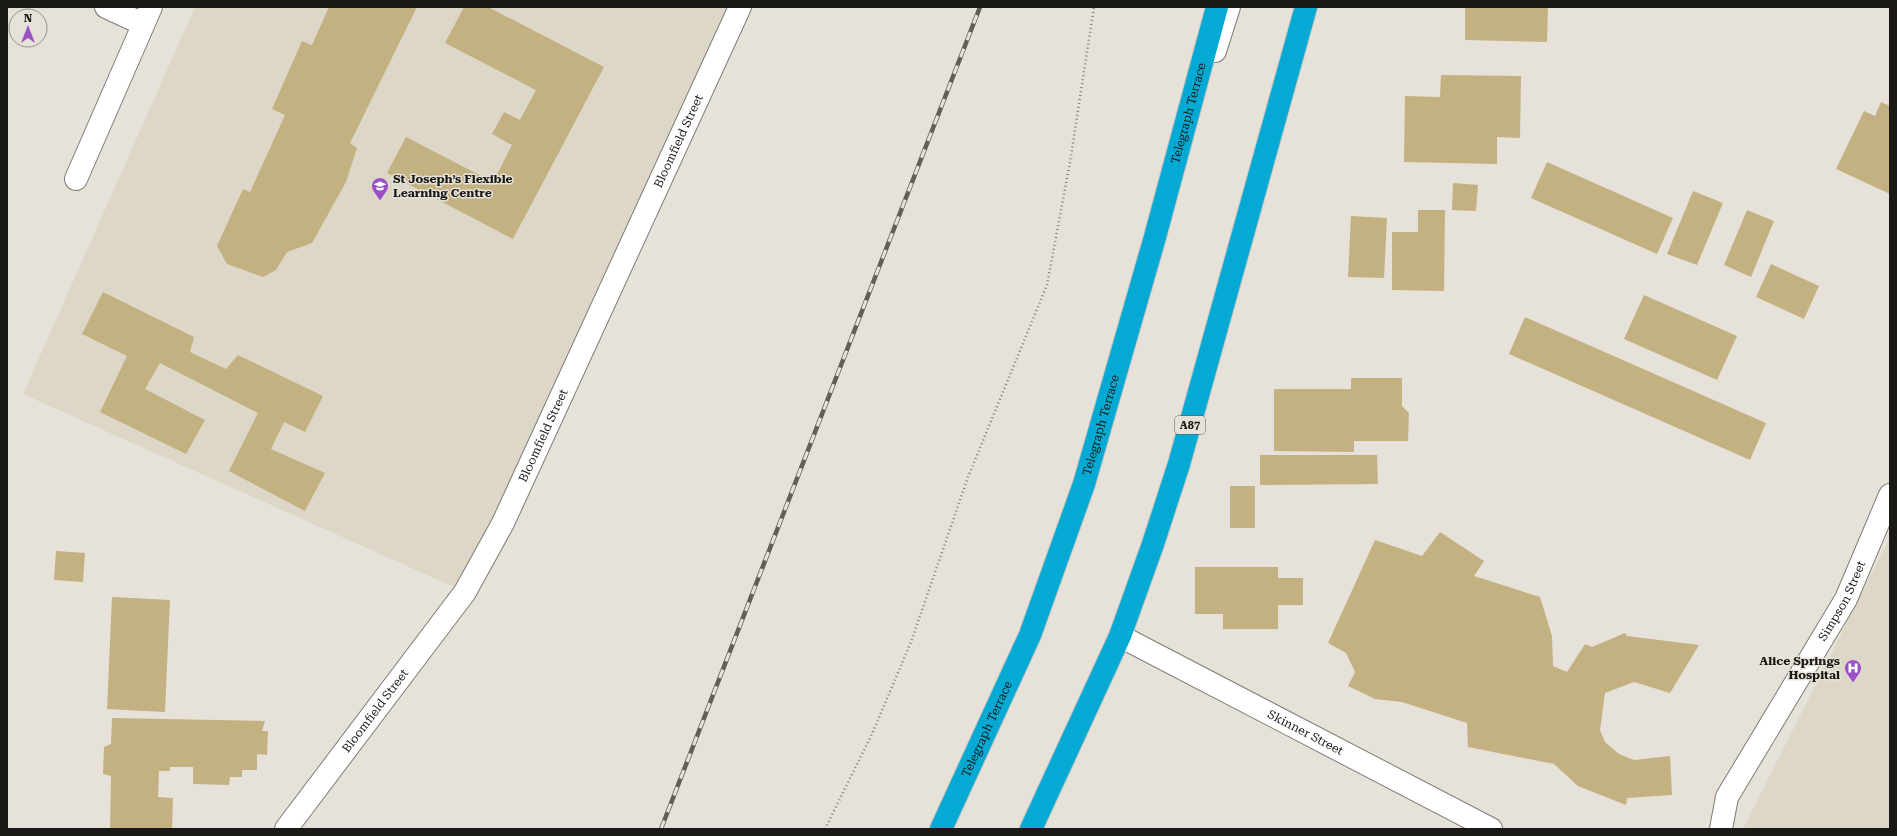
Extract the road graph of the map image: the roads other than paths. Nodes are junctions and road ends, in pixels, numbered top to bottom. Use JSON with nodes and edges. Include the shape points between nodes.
{"nodes":[{"id":1,"x":106,"y":7,"type":"edge"},
{"id":2,"x":740,"y":7,"type":"edge"},
{"id":3,"x":1217,"y":7,"type":"edge"},
{"id":4,"x":1229,"y":7,"type":"edge"},
{"id":5,"x":1306,"y":7,"type":"edge"},
{"id":6,"x":147,"y":16,"type":"edge"},
{"id":7,"x":76,"y":179,"type":"dead end"},
{"id":8,"x":1154,"y":237,"type":"junction"},
{"id":9,"x":1890,"y":494,"type":"edge"},
{"id":10,"x":1120,"y":636,"type":"junction"},
{"id":11,"x":286,"y":829,"type":"edge"},
{"id":12,"x":941,"y":829,"type":"edge"},
{"id":13,"x":1032,"y":829,"type":"edge"},
{"id":14,"x":1491,"y":829,"type":"edge"},
{"id":15,"x":1721,"y":829,"type":"edge"}],
"edges":[{"from":1,"to":6,"type":"street"},
{"from":2,"to":11,"type":"street","name":"Bloomfield Street","via":[[499,530],[465,592]]},
{"from":3,"to":8,"type":"highway","name":"Telegraph Terrace"},
{"from":4,"to":8,"type":"street"},
{"from":5,"to":10,"type":"highway","number":"A87","via":[[1179,464]]},
{"from":6,"to":7,"type":"street"},
{"from":8,"to":12,"type":"highway","name":"Telegraph Terrace","via":[[1084,484],[1032,628]]},
{"from":9,"to":15,"type":"street","name":"Simpson Street","via":[[1846,599],[1727,797]]},
{"from":10,"to":13,"type":"highway","number":"A87"},
{"from":10,"to":14,"type":"street","name":"Skinner Street"}]}
